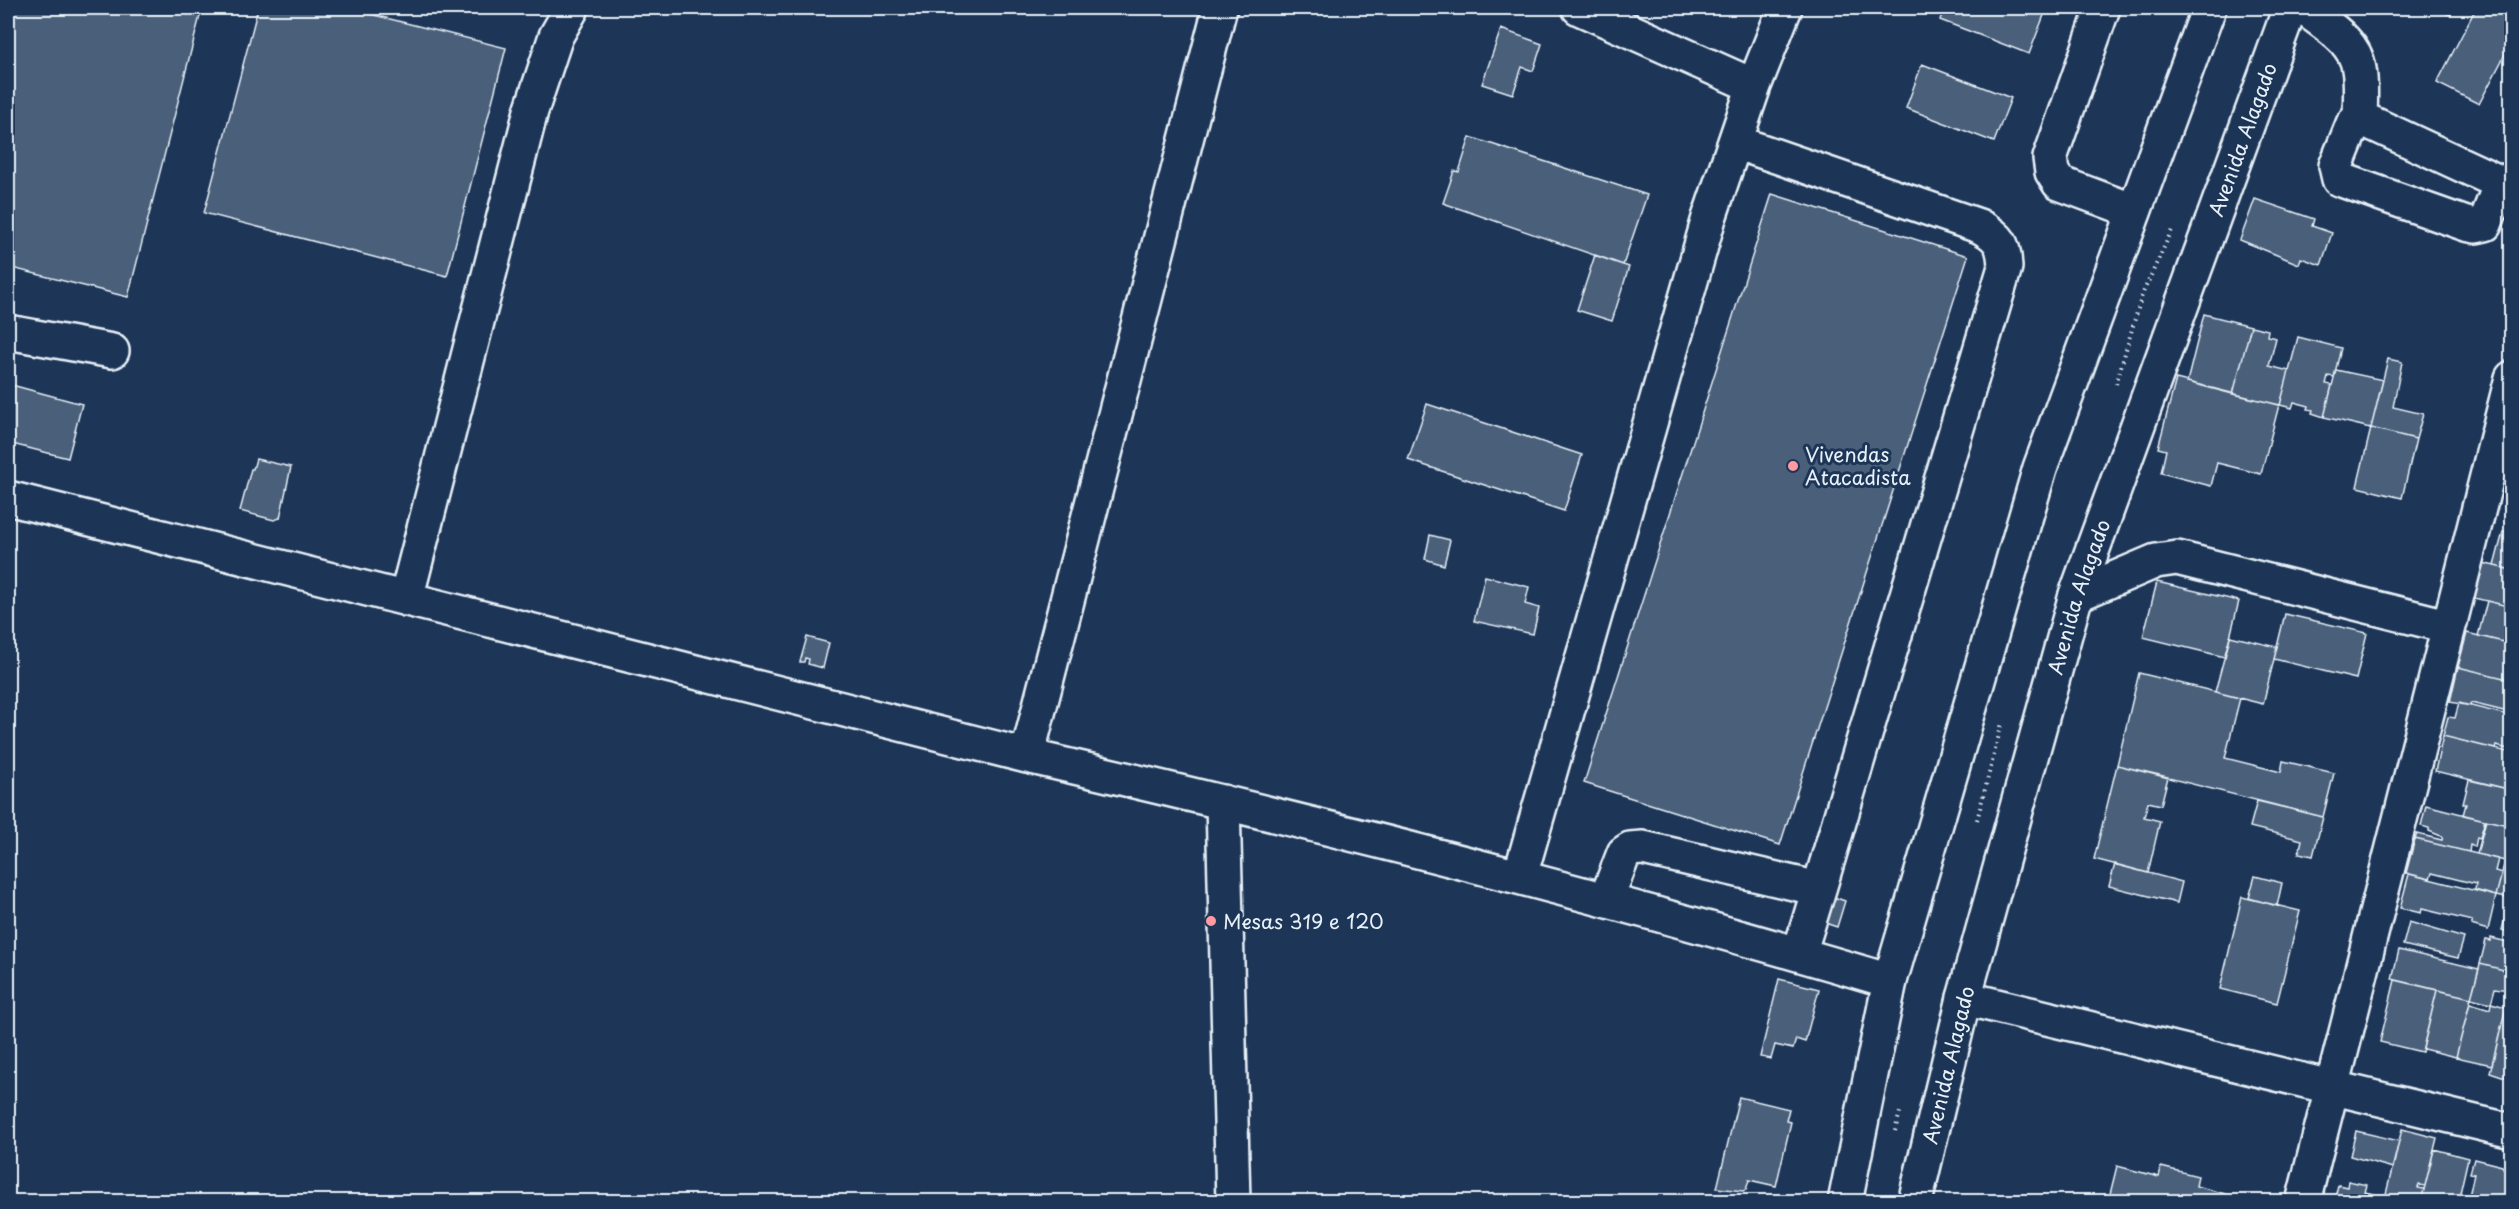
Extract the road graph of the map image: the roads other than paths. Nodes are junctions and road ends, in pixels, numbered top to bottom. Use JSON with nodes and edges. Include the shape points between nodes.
{"nodes":[{"id":1,"x":572,"y":8,"type":"edge"},
{"id":2,"x":1220,"y":8,"type":"edge"},
{"id":3,"x":1579,"y":8,"type":"edge"},
{"id":4,"x":1785,"y":8,"type":"edge"},
{"id":5,"x":2103,"y":8,"type":"edge"},
{"id":6,"x":2209,"y":8,"type":"edge"},
{"id":7,"x":2290,"y":8,"type":"edge"},
{"id":8,"x":2304,"y":8,"type":"edge"},
{"id":9,"x":1754,"y":86,"type":"junction"},
{"id":10,"x":2360,"y":121,"type":"junction"},
{"id":11,"x":1735,"y":142,"type":"junction"},
{"id":12,"x":2506,"y":186,"type":"edge"},
{"id":13,"x":2134,"y":211,"type":"junction"},
{"id":14,"x":8,"y":332,"type":"edge"},
{"id":15,"x":112,"y":351,"type":"dead end"},
{"id":16,"x":2511,"y":378,"type":"edge"},
{"id":17,"x":8,"y":498,"type":"edge"},
{"id":18,"x":2076,"y":595,"type":"junction"},
{"id":19,"x":406,"y":599,"type":"junction"},
{"id":20,"x":2447,"y":626,"type":"junction"},
{"id":21,"x":1027,"y":756,"type":"junction"},
{"id":22,"x":1223,"y":802,"type":"junction"},
{"id":23,"x":1520,"y":876,"type":"junction"},
{"id":24,"x":1819,"y":889,"type":"junction"},
{"id":25,"x":1606,"y":900,"type":"junction"},
{"id":26,"x":1799,"y":954,"type":"junction"},
{"id":27,"x":1890,"y":981,"type":"junction"},
{"id":28,"x":1964,"y":998,"type":"junction"},
{"id":29,"x":2331,"y":1086,"type":"junction"},
{"id":30,"x":2511,"y":1131,"type":"edge"},
{"id":31,"x":1233,"y":1202,"type":"edge"},
{"id":32,"x":1845,"y":1202,"type":"edge"},
{"id":33,"x":1915,"y":1202,"type":"edge"},
{"id":34,"x":2303,"y":1202,"type":"edge"}],
"edges":[{"from":1,"to":19,"type":"street","via":[[556,36],[531,111]]},
{"from":2,"to":21,"type":"street"},
{"from":3,"to":9,"type":"street"},
{"from":4,"to":9,"type":"street"},
{"from":5,"to":13,"type":"street","via":[[2050,158],[2052,172],[2059,183]]},
{"from":6,"to":13,"type":"street"},
{"from":7,"to":18,"type":"street","name":"Avenida Alagado"},
{"from":8,"to":10,"type":"street","via":[[2345,40],[2354,52],[2359,68]]},
{"from":9,"to":11,"type":"street"},
{"from":10,"to":12,"type":"street"},
{"from":10,"to":12,"type":"street","via":[[2353,124],[2336,166],[2339,179],[2476,226],[2485,224]]},
{"from":11,"to":23,"type":"street","via":[[1709,218]]},
{"from":11,"to":24,"type":"street","via":[[1979,226],[1992,232],[2004,247],[2005,267]]},
{"from":13,"to":27,"type":"street","via":[[2040,468]]},
{"from":14,"to":15,"type":"street"},
{"from":16,"to":20,"type":"street"},
{"from":17,"to":19,"type":"street"},
{"from":18,"to":20,"type":"street","via":[[2156,561],[2177,558]]},
{"from":18,"to":28,"type":"street","name":"Avenida Alagado"},
{"from":19,"to":21,"type":"street"},
{"from":20,"to":29,"type":"street"},
{"from":21,"to":22,"type":"street"},
{"from":22,"to":23,"type":"street"},
{"from":22,"to":31,"type":"street"},
{"from":23,"to":25,"type":"street"},
{"from":24,"to":25,"type":"street","via":[[1643,848],[1624,853]]},
{"from":24,"to":26,"type":"street"},
{"from":25,"to":26,"type":"street"},
{"from":26,"to":27,"type":"street"},
{"from":27,"to":32,"type":"street"},
{"from":28,"to":29,"type":"street"},
{"from":28,"to":33,"type":"street","name":"Avenida Alagado"},
{"from":29,"to":30,"type":"street"},
{"from":29,"to":34,"type":"street"}]}
